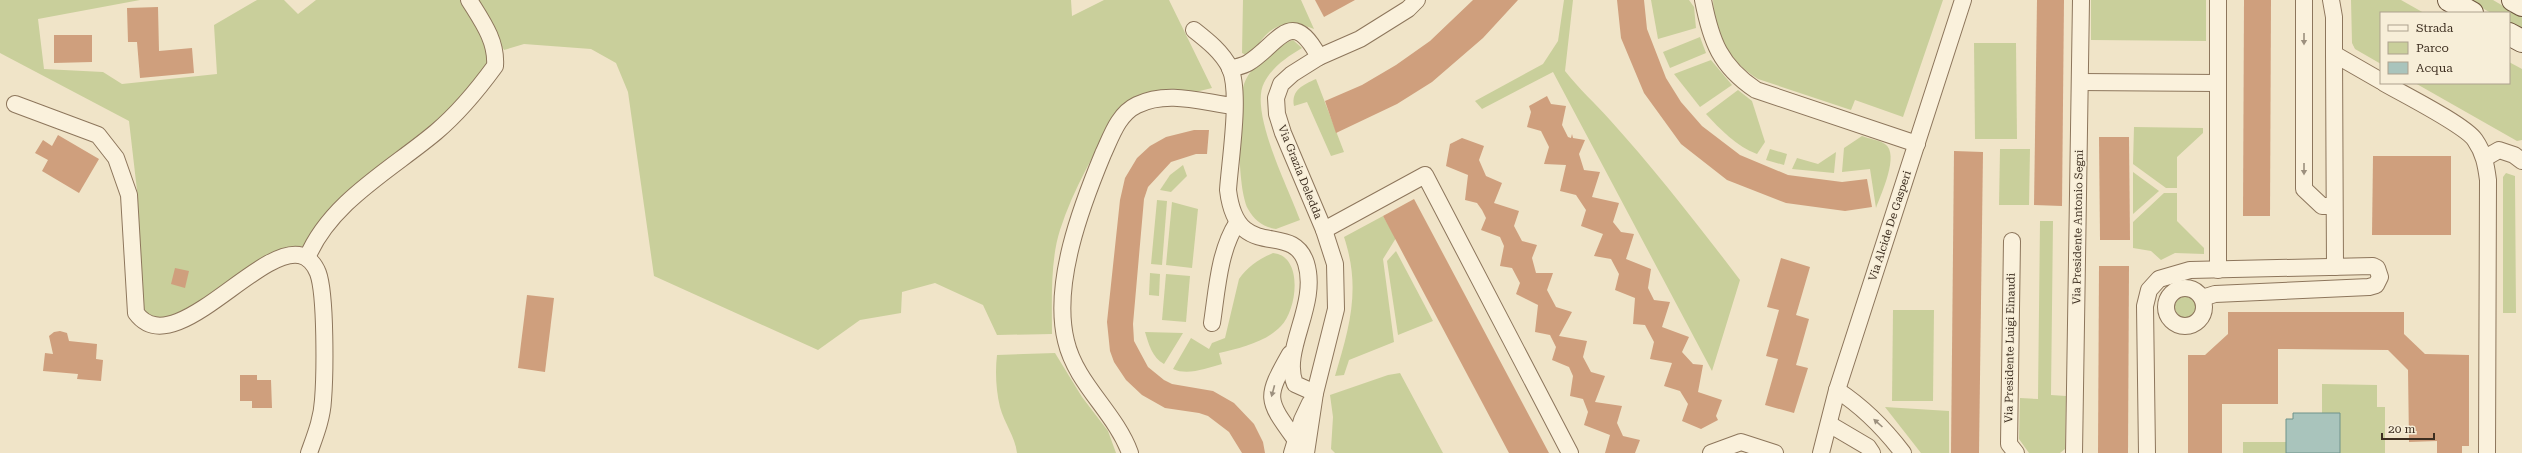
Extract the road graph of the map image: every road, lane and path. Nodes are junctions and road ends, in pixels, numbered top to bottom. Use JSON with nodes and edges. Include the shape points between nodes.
{"nodes":[{"id":1,"x":469,"y":0,"type":"edge"},
{"id":2,"x":1417,"y":0,"type":"edge"},
{"id":3,"x":1703,"y":0,"type":"edge"},
{"id":4,"x":1963,"y":0,"type":"edge"},
{"id":5,"x":2081,"y":0,"type":"edge"},
{"id":6,"x":2218,"y":0,"type":"edge"},
{"id":7,"x":2304,"y":0,"type":"edge"},
{"id":8,"x":2331,"y":0,"type":"edge"},
{"id":9,"x":2339,"y":0,"type":"edge"},
{"id":10,"x":2449,"y":0,"type":"edge"},
{"id":11,"x":2514,"y":0,"type":"edge"},
{"id":12,"x":2522,"y":5,"type":"edge"},
{"id":13,"x":2470,"y":12,"type":"edge"},
{"id":14,"x":2334,"y":17,"type":"junction"},
{"id":15,"x":1194,"y":30,"type":"dead end"},
{"id":16,"x":2510,"y":35,"type":"edge"},
{"id":17,"x":2522,"y":41,"type":"edge"},
{"id":18,"x":2334,"y":54,"type":"junction"},
{"id":19,"x":1319,"y":57,"type":"junction"},
{"id":20,"x":1230,"y":69,"type":"junction"},
{"id":21,"x":2380,"y":80,"type":"edge"},
{"id":22,"x":2080,"y":82,"type":"junction"},
{"id":23,"x":2218,"y":83,"type":"junction"},
{"id":24,"x":2386,"y":84,"type":"edge"},
{"id":25,"x":15,"y":104,"type":"dead end"},
{"id":26,"x":1234,"y":106,"type":"junction"},
{"id":27,"x":1917,"y":144,"type":"junction"},
{"id":28,"x":2485,"y":158,"type":"junction"},
{"id":29,"x":2522,"y":161,"type":"edge"},
{"id":30,"x":2334,"y":206,"type":"junction"},
{"id":31,"x":1237,"y":222,"type":"junction"},
{"id":32,"x":1324,"y":230,"type":"junction"},
{"id":33,"x":2012,"y":241,"type":"dead end"},
{"id":34,"x":307,"y":258,"type":"junction"},
{"id":35,"x":2334,"y":267,"type":"junction"},
{"id":36,"x":2218,"y":270,"type":"junction"},
{"id":37,"x":2202,"y":298,"type":"dead end"},
{"id":38,"x":1212,"y":323,"type":"dead end"},
{"id":39,"x":1296,"y":344,"type":"junction"},
{"id":40,"x":1837,"y":390,"type":"junction"},
{"id":41,"x":1315,"y":393,"type":"junction"},
{"id":42,"x":1829,"y":424,"type":"junction"},
{"id":43,"x":1293,"y":446,"type":"edge"},
{"id":44,"x":309,"y":453,"type":"edge"},
{"id":45,"x":1130,"y":453,"type":"edge"},
{"id":46,"x":1306,"y":453,"type":"edge"},
{"id":47,"x":1570,"y":453,"type":"edge"},
{"id":48,"x":1711,"y":453,"type":"edge"},
{"id":49,"x":1775,"y":453,"type":"edge"},
{"id":50,"x":1821,"y":453,"type":"edge"},
{"id":51,"x":1872,"y":453,"type":"edge"},
{"id":52,"x":1903,"y":453,"type":"edge"},
{"id":53,"x":2016,"y":453,"type":"edge"},
{"id":54,"x":2074,"y":453,"type":"edge"},
{"id":55,"x":2147,"y":453,"type":"edge"},
{"id":56,"x":2487,"y":453,"type":"edge"}],
"edges":[{"from":1,"to":34,"type":"street","via":[[492,43],[496,55],[495,66],[438,131],[342,207],[314,240]]},
{"from":2,"to":19,"type":"street","name":"Via Grazia Deledda","via":[[1408,9],[1360,39]]},
{"from":3,"to":27,"type":"street","via":[[1716,49],[1739,79],[1756,90]]},
{"from":4,"to":27,"type":"street","name":"Via Alcide De Gasperi"},
{"from":5,"to":22,"type":"street","name":"Via Presidente Antonio Segni"},
{"from":6,"to":23,"type":"street"},
{"from":7,"to":30,"type":"street","one_way":true,"via":[[2304,189],[2322,206]]},
{"from":8,"to":14,"type":"street"},
{"from":9,"to":14,"type":"street"},
{"from":10,"to":13,"type":"street"},
{"from":11,"to":12,"type":"street"},
{"from":14,"to":18,"type":"street"},
{"from":15,"to":20,"type":"street","via":[[1213,45]]},
{"from":16,"to":17,"type":"street"},
{"from":18,"to":21,"type":"street"},
{"from":18,"to":30,"type":"street"},
{"from":19,"to":20,"type":"street","via":[[1302,34],[1292,31],[1280,35],[1248,63]]},
{"from":19,"to":32,"type":"street","name":"Via Grazia Deledda","via":[[1281,84],[1276,98],[1277,114],[1283,133]]},
{"from":20,"to":26,"type":"street"},
{"from":22,"to":23,"type":"street"},
{"from":22,"to":54,"type":"street","name":"Via Presidente Antonio Segni"},
{"from":23,"to":36,"type":"street"},
{"from":24,"to":28,"type":"street","via":[[2461,128],[2474,138]]},
{"from":25,"to":34,"type":"street","via":[[98,135],[116,158],[129,195],[136,313],[143,322],[153,326],[184,318],[278,259],[300,254]]},
{"from":26,"to":31,"type":"street","via":[[1228,190]]},
{"from":26,"to":45,"type":"street","via":[[1168,96],[1153,98],[1135,106],[1114,129],[1090,184],[1073,234],[1062,317],[1066,342],[1076,369],[1111,416]]},
{"from":27,"to":40,"type":"street","name":"Via Alcide De Gasperi"},
{"from":28,"to":29,"type":"street","via":[[2499,150]]},
{"from":28,"to":56,"type":"street","via":[[2488,180]]},
{"from":30,"to":35,"type":"street"},
{"from":31,"to":38,"type":"street","via":[[1220,268]]},
{"from":31,"to":39,"type":"street","via":[[1252,236],[1266,240],[1284,240],[1297,248],[1306,262],[1309,282],[1308,303]]},
{"from":32,"to":41,"type":"street","name":"Via Grazia Deledda","via":[[1335,264],[1336,309]]},
{"from":32,"to":47,"type":"street","via":[[1425,175]]},
{"from":33,"to":53,"type":"street","name":"Via Presidente Luigi Einaudi","via":[[2009,444]]},
{"from":34,"to":44,"type":"street","via":[[318,274],[321,289],[323,350],[323,401]]},
{"from":35,"to":36,"type":"street"},
{"from":35,"to":37,"type":"street","via":[[2373,266],[2379,272],[2379,281],[2369,287],[2215,294]]},
{"from":36,"to":55,"type":"street","via":[[2174,273],[2159,279],[2150,290],[2145,306]]},
{"from":39,"to":41,"type":"street","via":[[1291,374],[1295,384]]},
{"from":39,"to":43,"type":"street","one_way":true,"via":[[1277,378],[1271,399]]},
{"from":40,"to":42,"type":"street","name":"Via Alcide De Gasperi"},
{"from":52,"to":40,"type":"street","one_way":true,"via":[[1885,430],[1853,400]]},
{"from":41,"to":43,"type":"street"},
{"from":41,"to":46,"type":"street"},
{"from":42,"to":50,"type":"street","name":"Via Alcide De Gasperi"},
{"from":42,"to":51,"type":"street","via":[[1868,447]]},
{"from":48,"to":49,"type":"street","via":[[1741,442]]}]}
